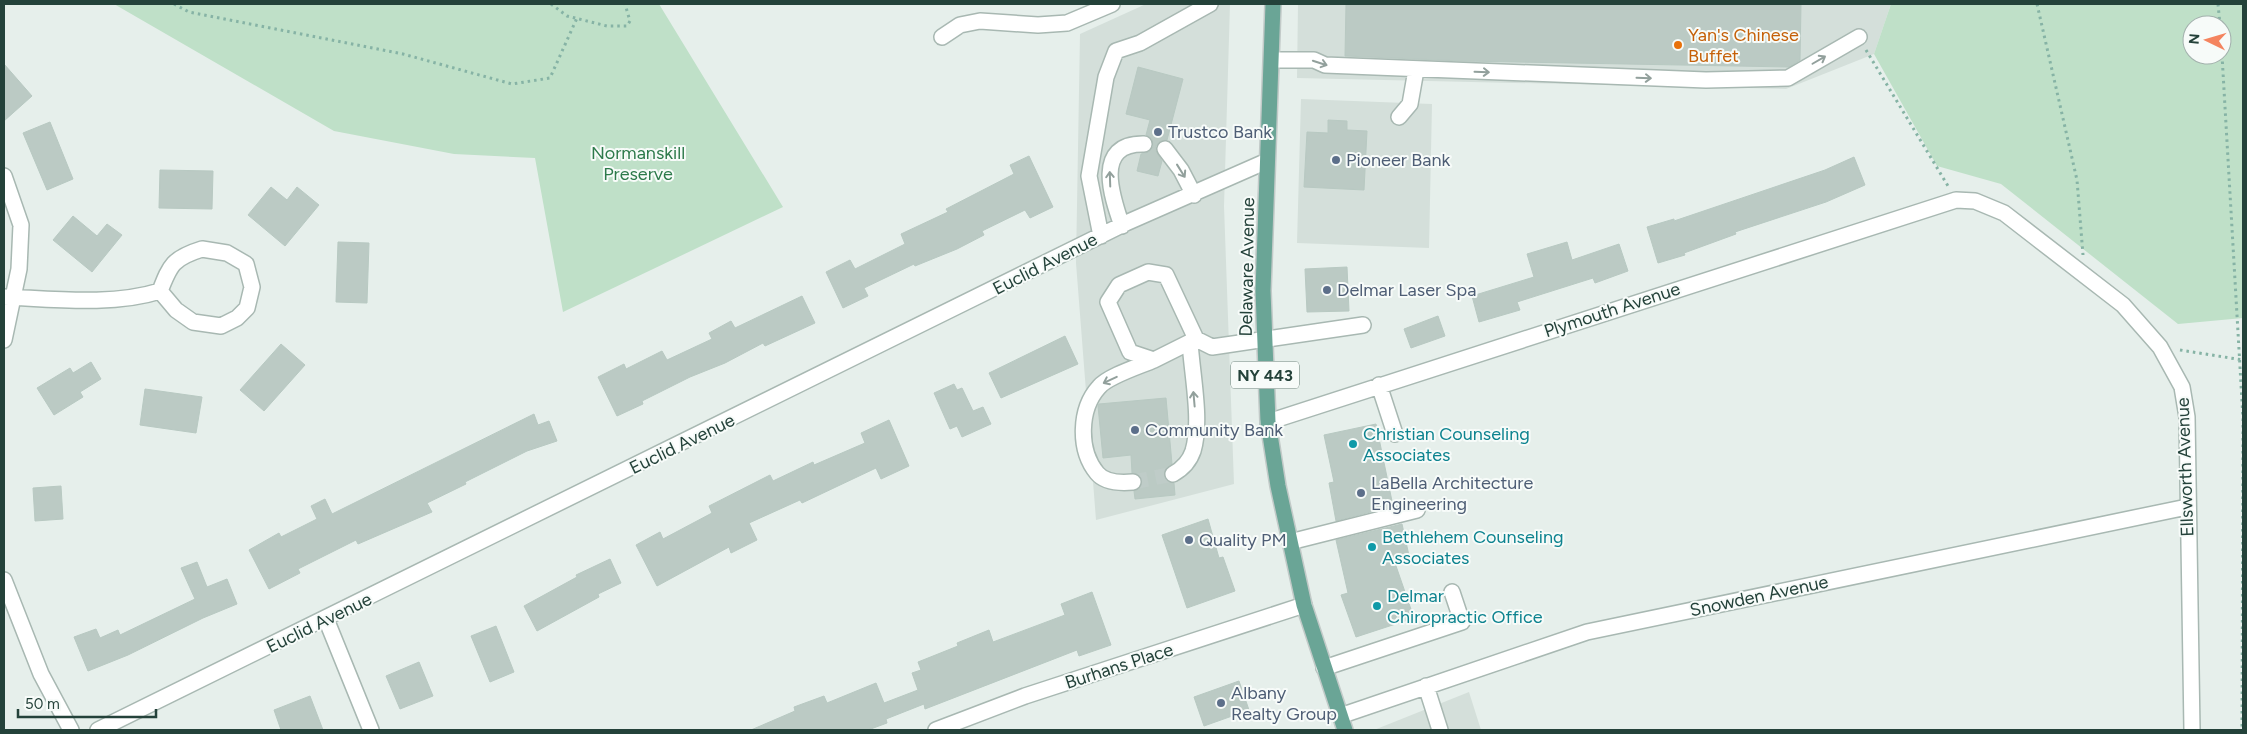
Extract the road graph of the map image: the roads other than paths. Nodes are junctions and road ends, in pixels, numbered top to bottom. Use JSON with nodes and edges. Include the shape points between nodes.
{"nodes":[{"id":1,"x":1112,"y":4,"type":"edge"},
{"id":2,"x":1210,"y":4,"type":"edge"},
{"id":3,"x":1273,"y":4,"type":"edge"},
{"id":4,"x":942,"y":37,"type":"dead end"},
{"id":5,"x":1859,"y":37,"type":"road end"},
{"id":6,"x":1272,"y":60,"type":"junction"},
{"id":7,"x":1416,"y":70,"type":"junction"},
{"id":8,"x":1399,"y":117,"type":"dead end"},
{"id":9,"x":1144,"y":144,"type":"dead end"},
{"id":10,"x":1165,"y":149,"type":"dead end"},
{"id":11,"x":1268,"y":161,"type":"junction"},
{"id":12,"x":4,"y":176,"type":"edge"},
{"id":13,"x":1194,"y":195,"type":"junction"},
{"id":14,"x":1956,"y":200,"type":"joint"},
{"id":15,"x":1122,"y":226,"type":"junction"},
{"id":16,"x":1101,"y":236,"type":"junction"},
{"id":17,"x":160,"y":291,"type":"junction"},
{"id":18,"x":8,"y":298,"type":"edge"},
{"id":19,"x":1363,"y":324,"type":"dead end"},
{"id":20,"x":1264,"y":338,"type":"junction"},
{"id":21,"x":4,"y":340,"type":"edge"},
{"id":22,"x":1193,"y":341,"type":"junction"},
{"id":23,"x":1154,"y":360,"type":"junction"},
{"id":24,"x":1380,"y":385,"type":"junction"},
{"id":25,"x":1268,"y":422,"type":"junction"},
{"id":26,"x":1395,"y":434,"type":"dead end"},
{"id":27,"x":1173,"y":474,"type":"tunnel mouth"},
{"id":28,"x":1133,"y":482,"type":"tunnel mouth"},
{"id":29,"x":2187,"y":507,"type":"junction"},
{"id":30,"x":1417,"y":510,"type":"dead end"},
{"id":31,"x":1290,"y":542,"type":"junction"},
{"id":32,"x":4,"y":580,"type":"edge"},
{"id":33,"x":1452,"y":592,"type":"dead end"},
{"id":34,"x":1304,"y":605,"type":"junction"},
{"id":35,"x":326,"y":619,"type":"junction"},
{"id":36,"x":1324,"y":668,"type":"junction"},
{"id":37,"x":1426,"y":686,"type":"junction"},
{"id":38,"x":1342,"y":723,"type":"edge"},
{"id":39,"x":71,"y":730,"type":"edge"},
{"id":40,"x":98,"y":730,"type":"edge"},
{"id":41,"x":371,"y":730,"type":"edge"},
{"id":42,"x":936,"y":730,"type":"edge"},
{"id":43,"x":1440,"y":730,"type":"edge"},
{"id":44,"x":2192,"y":730,"type":"edge"}],
"edges":[{"from":1,"to":4,"type":"street","via":[[1067,22],[1038,25],[980,21],[960,25]]},
{"from":2,"to":16,"type":"street","via":[[1116,52],[1106,77],[1090,176]]},
{"from":3,"to":6,"type":"main road","name":"Delaware Avenue","number":"NY 443"},
{"from":7,"to":5,"type":"street","one_way":true,"via":[[1706,80],[1788,78]]},
{"from":6,"to":7,"type":"street","one_way":true,"via":[[1314,60],[1325,66]]},
{"from":6,"to":11,"type":"main road","name":"Delaware Avenue","number":"NY 443"},
{"from":7,"to":8,"type":"street","via":[[1410,104]]},
{"from":15,"to":9,"type":"street","one_way":true,"via":[[1110,184],[1110,167],[1122,148],[1128,144]]},
{"from":10,"to":13,"type":"street","one_way":true},
{"from":11,"to":13,"type":"street","name":"Euclid Avenue"},
{"from":11,"to":20,"type":"main road","name":"Delaware Avenue","number":"NY 443"},
{"from":12,"to":18,"type":"street","via":[[21,225],[19,270]]},
{"from":13,"to":15,"type":"street","name":"Euclid Avenue"},
{"from":14,"to":24,"type":"street","name":"Plymouth Avenue"},
{"from":14,"to":29,"type":"street","name":"Ellsworth Avenue","via":[[1975,201],[2004,213],[2123,305],[2160,347],[2182,386],[2187,417]]},
{"from":15,"to":16,"type":"street","name":"Euclid Avenue"},
{"from":16,"to":35,"type":"street","name":"Euclid Avenue"},
{"from":17,"to":17,"type":"street","via":[[176,310],[193,322],[221,326],[237,318],[247,308],[252,287],[246,264],[227,253],[202,249],[190,252],[170,266]]},
{"from":17,"to":18,"type":"street","via":[[142,297],[114,299]]},
{"from":18,"to":21,"type":"street"},
{"from":19,"to":20,"type":"street"},
{"from":20,"to":22,"type":"street","via":[[1212,347]]},
{"from":20,"to":25,"type":"main road","name":"Delaware Avenue","number":"NY 443"},
{"from":22,"to":23,"type":"street"},
{"from":22,"to":23,"type":"street","via":[[1166,275],[1148,272],[1119,285],[1108,302],[1130,352]]},
{"from":27,"to":22,"type":"street","one_way":true,"via":[[1184,467],[1193,452],[1196,425]]},
{"from":23,"to":28,"type":"street","one_way":true,"via":[[1100,385],[1090,398],[1083,430],[1084,450],[1098,474],[1118,483]]},
{"from":24,"to":25,"type":"street","name":"Plymouth Avenue"},
{"from":24,"to":26,"type":"street"},
{"from":25,"to":31,"type":"main road","name":"Delaware Avenue","number":"NY 443"},
{"from":29,"to":37,"type":"street","name":"Snowden Avenue","via":[[1587,632]]},
{"from":29,"to":44,"type":"street","name":"Ellsworth Avenue"},
{"from":30,"to":31,"type":"street"},
{"from":31,"to":34,"type":"main road","name":"Delaware Avenue","number":"NY 443"},
{"from":32,"to":39,"type":"street","via":[[41,674]]},
{"from":33,"to":36,"type":"street","via":[[1462,622]]},
{"from":34,"to":36,"type":"main road","name":"Delaware Avenue","number":"NY 443"},
{"from":34,"to":42,"type":"street","name":"Burhans Place","via":[[1025,696]]},
{"from":35,"to":40,"type":"street","name":"Euclid Avenue"},
{"from":35,"to":41,"type":"street"},
{"from":36,"to":38,"type":"main road","name":"Delaware Avenue","number":"NY 443"},
{"from":37,"to":38,"type":"street","name":"Snowden Avenue"},
{"from":37,"to":43,"type":"street"}]}
